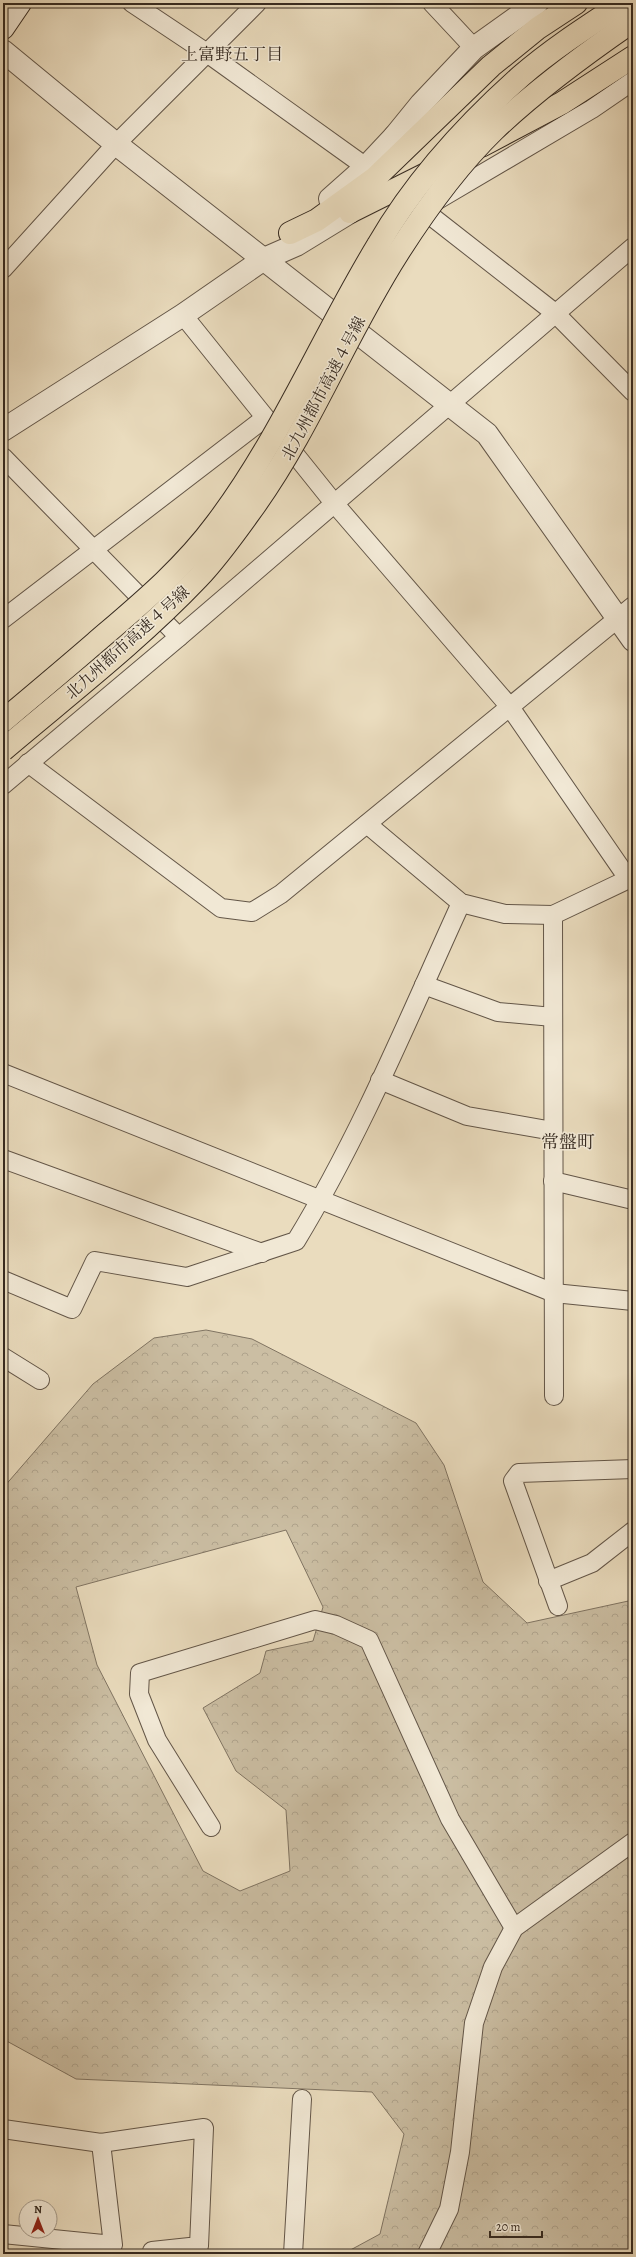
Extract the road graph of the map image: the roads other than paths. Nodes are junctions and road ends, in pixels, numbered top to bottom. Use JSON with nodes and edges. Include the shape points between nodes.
{"nodes":[{"id":1,"x":20,"y":3,"type":"edge"},
{"id":2,"x":132,"y":3,"type":"edge"},
{"id":3,"x":257,"y":3,"type":"edge"},
{"id":4,"x":432,"y":3,"type":"edge"},
{"id":5,"x":537,"y":3,"type":"edge"},
{"id":6,"x":576,"y":3,"type":"edge"},
{"id":7,"x":623,"y":3,"type":"edge"},
{"id":8,"x":633,"y":21,"type":"edge"},
{"id":9,"x":3,"y":28,"type":"edge"},
{"id":10,"x":474,"y":48,"type":"junction"},
{"id":11,"x":3,"y":51,"type":"edge"},
{"id":12,"x":207,"y":53,"type":"junction"},
{"id":13,"x":633,"y":57,"type":"edge"},
{"id":14,"x":633,"y":81,"type":"edge"},
{"id":15,"x":116,"y":144,"type":"junction"},
{"id":16,"x":371,"y":173,"type":"junction"},
{"id":17,"x":422,"y":209,"type":"junction"},
{"id":18,"x":350,"y":212,"type":"junction"},
{"id":19,"x":290,"y":233,"type":"joint"},
{"id":20,"x":633,"y":246,"type":"edge"},
{"id":21,"x":264,"y":259,"type":"junction"},
{"id":22,"x":3,"y":269,"type":"edge"},
{"id":23,"x":555,"y":313,"type":"junction"},
{"id":24,"x":183,"y":315,"type":"junction"},
{"id":25,"x":344,"y":323,"type":"junction"},
{"id":26,"x":633,"y":392,"type":"edge"},
{"id":27,"x":450,"y":404,"type":"junction"},
{"id":28,"x":265,"y":418,"type":"junction"},
{"id":29,"x":3,"y":430,"type":"edge"},
{"id":30,"x":3,"y":457,"type":"edge"},
{"id":31,"x":334,"y":503,"type":"junction"},
{"id":32,"x":93,"y":551,"type":"junction"},
{"id":33,"x":625,"y":612,"type":"edge"},
{"id":34,"x":3,"y":619,"type":"edge"},
{"id":35,"x":179,"y":637,"type":"junction"},
{"id":36,"x":633,"y":640,"type":"edge"},
{"id":37,"x":510,"y":707,"type":"junction"},
{"id":38,"x":3,"y":720,"type":"edge"},
{"id":39,"x":3,"y":750,"type":"edge"},
{"id":40,"x":28,"y":764,"type":"junction"},
{"id":41,"x":3,"y":785,"type":"edge"},
{"id":42,"x":367,"y":824,"type":"junction"},
{"id":43,"x":631,"y":878,"type":"edge"},
{"id":44,"x":461,"y":903,"type":"junction"},
{"id":45,"x":553,"y":915,"type":"junction"},
{"id":46,"x":424,"y":985,"type":"junction"},
{"id":47,"x":553,"y":1017,"type":"junction"},
{"id":48,"x":3,"y":1073,"type":"edge"},
{"id":49,"x":380,"y":1080,"type":"junction"},
{"id":50,"x":553,"y":1131,"type":"junction"},
{"id":51,"x":3,"y":1159,"type":"edge"},
{"id":52,"x":553,"y":1181,"type":"junction"},
{"id":53,"x":322,"y":1199,"type":"junction"},
{"id":54,"x":633,"y":1200,"type":"edge"},
{"id":55,"x":262,"y":1253,"type":"junction"},
{"id":56,"x":3,"y":1280,"type":"edge"},
{"id":57,"x":554,"y":1293,"type":"junction"},
{"id":58,"x":633,"y":1301,"type":"edge"},
{"id":59,"x":3,"y":1357,"type":"edge"},
{"id":60,"x":40,"y":1380,"type":"dead end"},
{"id":61,"x":554,"y":1396,"type":"dead end"},
{"id":62,"x":633,"y":1469,"type":"edge"},
{"id":63,"x":633,"y":1531,"type":"edge"},
{"id":64,"x":548,"y":1581,"type":"junction"},
{"id":65,"x":558,"y":1606,"type":"dead end"},
{"id":66,"x":211,"y":1826,"type":"dead end"},
{"id":67,"x":633,"y":1842,"type":"edge"},
{"id":68,"x":514,"y":1928,"type":"junction"},
{"id":69,"x":302,"y":2099,"type":"dead end"},
{"id":70,"x":3,"y":2129,"type":"edge"},
{"id":71,"x":101,"y":2143,"type":"junction"},
{"id":72,"x":3,"y":2234,"type":"edge"},
{"id":73,"x":152,"y":2254,"type":"edge"},
{"id":74,"x":293,"y":2254,"type":"edge"},
{"id":75,"x":426,"y":2254,"type":"edge"}],
"edges":[{"from":1,"to":9,"type":"street"},
{"from":2,"to":12,"type":"street"},
{"from":3,"to":12,"type":"street"},
{"from":4,"to":10,"type":"street"},
{"from":5,"to":10,"type":"street"},
{"from":6,"to":16,"type":"highway","via":[[514,47]]},
{"from":7,"to":38,"type":"highway","name":"北九州都市高速４号線","bridge":true,"via":[[522,75],[480,114],[438,160],[408,198],[378,243],[262,457],[214,527],[167,580]]},
{"from":8,"to":39,"type":"highway","name":"北九州都市高速４号線","bridge":true,"via":[[579,58],[536,92],[493,131],[457,170],[397,254],[280,467],[227,543],[199,577],[139,636]]},
{"from":10,"to":16,"type":"street","via":[[421,104]]},
{"from":11,"to":15,"type":"street"},
{"from":12,"to":15,"type":"street"},
{"from":12,"to":16,"type":"street"},
{"from":13,"to":18,"type":"highway","via":[[562,103],[514,130]]},
{"from":14,"to":17,"type":"street","via":[[592,109]]},
{"from":15,"to":21,"type":"street"},
{"from":15,"to":22,"type":"street"},
{"from":16,"to":18,"type":"street"},
{"from":16,"to":19,"type":"highway","via":[[317,220]]},
{"from":17,"to":23,"type":"street"},
{"from":17,"to":25,"type":"street","via":[[390,244]]},
{"from":18,"to":21,"type":"street","via":[[296,244]]},
{"from":19,"to":21,"type":"street"},
{"from":20,"to":23,"type":"street"},
{"from":21,"to":24,"type":"street"},
{"from":21,"to":25,"type":"street"},
{"from":23,"to":26,"type":"street"},
{"from":23,"to":27,"type":"street"},
{"from":24,"to":28,"type":"street"},
{"from":24,"to":29,"type":"street"},
{"from":25,"to":27,"type":"street"},
{"from":27,"to":31,"type":"street"},
{"from":27,"to":33,"type":"street","via":[[487,434]]},
{"from":28,"to":31,"type":"street"},
{"from":28,"to":32,"type":"street"},
{"from":30,"to":32,"type":"street"},
{"from":31,"to":35,"type":"street"},
{"from":31,"to":37,"type":"street"},
{"from":32,"to":34,"type":"street"},
{"from":32,"to":35,"type":"street"},
{"from":33,"to":36,"type":"street"},
{"from":33,"to":37,"type":"street"},
{"from":35,"to":40,"type":"street"},
{"from":37,"to":42,"type":"street"},
{"from":37,"to":43,"type":"street"},
{"from":40,"to":41,"type":"street"},
{"from":40,"to":42,"type":"street","via":[[221,908],[252,912],[282,894]]},
{"from":42,"to":44,"type":"street"},
{"from":43,"to":45,"type":"street"},
{"from":44,"to":45,"type":"street","via":[[505,914]]},
{"from":44,"to":46,"type":"street"},
{"from":45,"to":47,"type":"street"},
{"from":46,"to":47,"type":"street","via":[[498,1012]]},
{"from":46,"to":49,"type":"street"},
{"from":47,"to":50,"type":"street"},
{"from":48,"to":53,"type":"street"},
{"from":49,"to":50,"type":"street","via":[[467,1116]]},
{"from":49,"to":53,"type":"street"},
{"from":50,"to":52,"type":"street"},
{"from":51,"to":55,"type":"street"},
{"from":52,"to":54,"type":"street"},
{"from":52,"to":57,"type":"street"},
{"from":53,"to":55,"type":"street","via":[[296,1241]]},
{"from":53,"to":57,"type":"street"},
{"from":55,"to":56,"type":"street","via":[[187,1277],[95,1261],[72,1309]]},
{"from":57,"to":58,"type":"street"},
{"from":57,"to":61,"type":"street"},
{"from":59,"to":60,"type":"street"},
{"from":62,"to":64,"type":"street","via":[[519,1473],[513,1481]]},
{"from":63,"to":64,"type":"street","via":[[592,1563]]},
{"from":64,"to":65,"type":"street"},
{"from":66,"to":68,"type":"street","via":[[157,1740],[139,1694],[140,1673],[315,1620],[336,1625],[369,1640],[450,1819]]},
{"from":67,"to":68,"type":"street"},
{"from":68,"to":75,"type":"street","via":[[493,1967],[474,2023],[460,2152],[449,2208]]},
{"from":69,"to":74,"type":"street"},
{"from":70,"to":71,"type":"street"},
{"from":71,"to":72,"type":"street","via":[[113,2245]]},
{"from":71,"to":73,"type":"street","via":[[204,2128],[199,2246],[152,2251]]}]}
